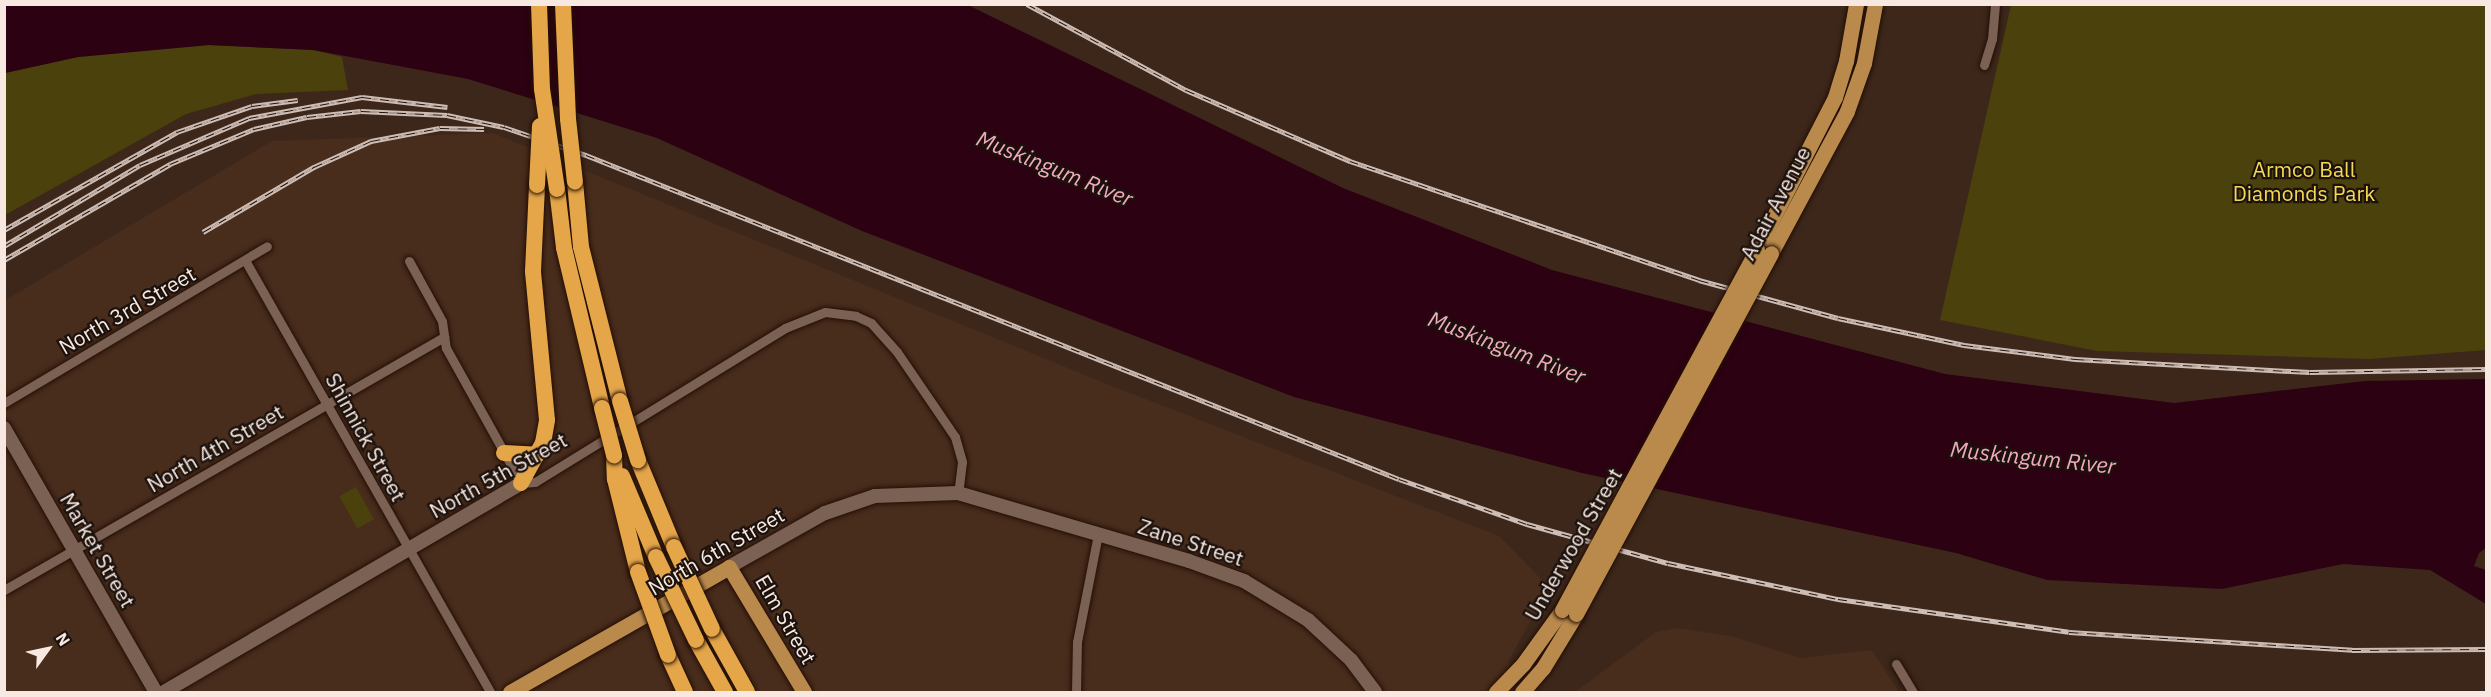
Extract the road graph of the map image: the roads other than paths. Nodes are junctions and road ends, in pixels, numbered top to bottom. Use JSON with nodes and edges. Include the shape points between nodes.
{"nodes":[{"id":1,"x":539,"y":4,"type":"edge"},
{"id":2,"x":563,"y":4,"type":"edge"},
{"id":3,"x":1856,"y":4,"type":"edge"},
{"id":4,"x":1875,"y":4,"type":"edge"},
{"id":5,"x":1995,"y":4,"type":"edge"},
{"id":6,"x":1984,"y":64,"type":"dead end"},
{"id":7,"x":542,"y":89,"type":"junction"},
{"id":8,"x":267,"y":246,"type":"dead end"},
{"id":9,"x":1764,"y":251,"type":"junction"},
{"id":10,"x":409,"y":261,"type":"dead end"},
{"id":11,"x":246,"y":262,"type":"junction"},
{"id":12,"x":444,"y":337,"type":"junction"},
{"id":13,"x":4,"y":403,"type":"edge"},
{"id":14,"x":327,"y":404,"type":"junction"},
{"id":15,"x":1681,"y":410,"type":"joint"},
{"id":16,"x":4,"y":428,"type":"edge"},
{"id":17,"x":504,"y":453,"type":"junction"},
{"id":18,"x":537,"y":455,"type":"junction"},
{"id":19,"x":614,"y":455,"type":"junction"},
{"id":20,"x":521,"y":483,"type":"junction"},
{"id":21,"x":958,"y":493,"type":"junction"},
{"id":22,"x":1098,"y":534,"type":"junction"},
{"id":23,"x":409,"y":549,"type":"junction"},
{"id":24,"x":75,"y":550,"type":"junction"},
{"id":25,"x":729,"y":567,"type":"junction"},
{"id":26,"x":4,"y":590,"type":"edge"},
{"id":27,"x":1569,"y":612,"type":"junction"},
{"id":28,"x":1896,"y":664,"type":"dead end"},
{"id":29,"x":156,"y":693,"type":"edge"},
{"id":30,"x":164,"y":693,"type":"edge"},
{"id":31,"x":490,"y":693,"type":"edge"},
{"id":32,"x":510,"y":693,"type":"edge"},
{"id":33,"x":685,"y":693,"type":"edge"},
{"id":34,"x":725,"y":693,"type":"edge"},
{"id":35,"x":747,"y":693,"type":"edge"},
{"id":36,"x":804,"y":693,"type":"edge"},
{"id":37,"x":1076,"y":693,"type":"edge"},
{"id":38,"x":1375,"y":693,"type":"edge"},
{"id":39,"x":1496,"y":693,"type":"edge"},
{"id":40,"x":1522,"y":693,"type":"edge"},
{"id":41,"x":1913,"y":693,"type":"edge"}],
"edges":[{"from":1,"to":7,"type":"highway","bridge":true},
{"from":2,"to":35,"type":"highway","bridge":true,"via":[[581,247],[620,401],[638,460],[674,547]]},
{"from":3,"to":9,"type":"main road","name":"Adair Avenue","via":[[1835,97]]},
{"from":4,"to":9,"type":"main road","name":"Adair Avenue","via":[[1864,63],[1847,111]]},
{"from":5,"to":6,"type":"street","via":[[1992,39]]},
{"from":7,"to":18,"type":"highway","bridge":true,"via":[[534,295],[547,420]]},
{"from":7,"to":19,"type":"highway","bridge":true,"via":[[564,248]]},
{"from":8,"to":11,"type":"street","name":"North 3rd Street"},
{"from":9,"to":15,"type":"main road","name":"Adair Avenue","bridge":true},
{"from":10,"to":12,"type":"street","via":[[441,321]]},
{"from":11,"to":13,"type":"street","name":"North 3rd Street"},
{"from":11,"to":14,"type":"street","name":"Shinnick Street"},
{"from":12,"to":14,"type":"street","name":"North 4th Street"},
{"from":12,"to":17,"type":"street","via":[[446,348]]},
{"from":14,"to":23,"type":"street","name":"Shinnick Street"},
{"from":14,"to":24,"type":"street","name":"North 4th Street"},
{"from":15,"to":27,"type":"main road","name":"Underwood Street","bridge":true},
{"from":16,"to":24,"type":"main road","name":"Market Street"},
{"from":17,"to":18,"type":"highway"},
{"from":17,"to":20,"type":"street"},
{"from":18,"to":20,"type":"highway"},
{"from":19,"to":33,"type":"highway","bridge":true,"via":[[615,479],[638,572]]},
{"from":19,"to":34,"type":"highway","bridge":true,"via":[[656,557]]},
{"from":20,"to":21,"type":"street","name":"North 5th Street","via":[[544,477],[810,315],[825,312],[856,316],[885,335],[955,437],[962,462]]},
{"from":20,"to":23,"type":"main road","name":"North 5th Street"},
{"from":21,"to":22,"type":"main road","name":"Zane Street"},
{"from":21,"to":25,"type":"main road","name":"North 6th Street","via":[[906,492],[858,501],[825,513]]},
{"from":22,"to":37,"type":"street","via":[[1077,642]]},
{"from":22,"to":38,"type":"main road","name":"Zane Street","via":[[1218,571],[1268,593],[1333,642]]},
{"from":23,"to":30,"type":"main road","name":"North 5th Street"},
{"from":23,"to":31,"type":"street","name":"Shinnick Street"},
{"from":24,"to":26,"type":"street","name":"North 4th Street"},
{"from":24,"to":29,"type":"main road","name":"Market Street"},
{"from":25,"to":32,"type":"main road","name":"North 6th Street"},
{"from":25,"to":36,"type":"main road","name":"Elm Street"},
{"from":27,"to":39,"type":"main road","name":"Underwood Street"},
{"from":27,"to":40,"type":"main road","name":"Underwood Street","via":[[1543,668]]},
{"from":28,"to":41,"type":"street"}]}
